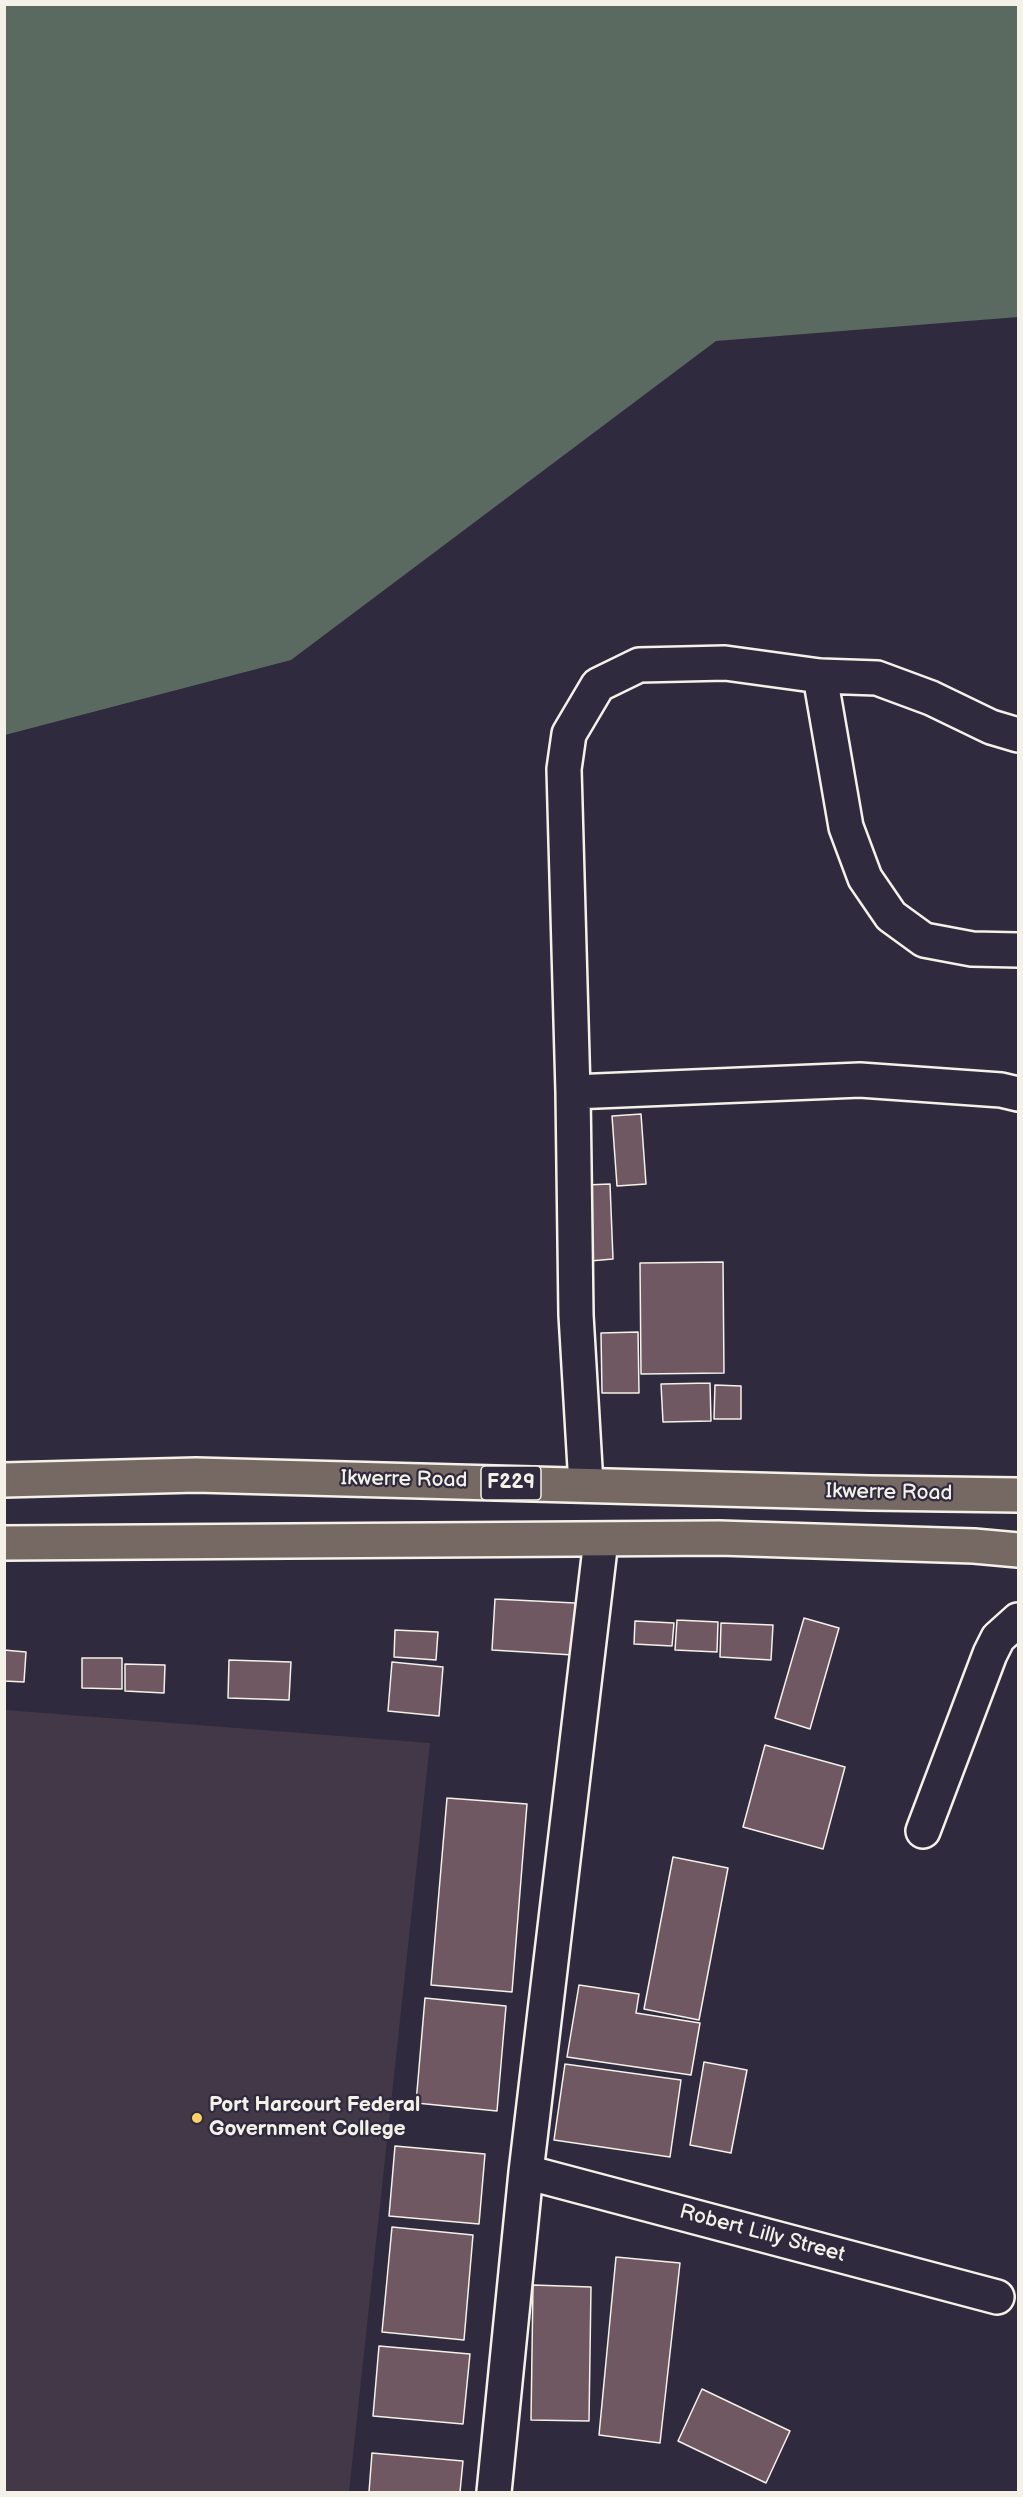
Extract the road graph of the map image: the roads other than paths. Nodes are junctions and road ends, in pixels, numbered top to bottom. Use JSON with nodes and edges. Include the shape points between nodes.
{"nodes":[{"id":1,"x":820,"y":676,"type":"junction"},
{"id":2,"x":1018,"y":735,"type":"edge"},
{"id":3,"x":1018,"y":950,"type":"edge"},
{"id":4,"x":573,"y":1092,"type":"junction"},
{"id":5,"x":1018,"y":1094,"type":"edge"},
{"id":6,"x":4,"y":1480,"type":"edge"},
{"id":7,"x":586,"y":1485,"type":"junction"},
{"id":8,"x":1018,"y":1495,"type":"edge"},
{"id":9,"x":601,"y":1540,"type":"junction"},
{"id":10,"x":4,"y":1543,"type":"edge"},
{"id":11,"x":1018,"y":1550,"type":"edge"},
{"id":12,"x":1018,"y":1620,"type":"edge"},
{"id":13,"x":923,"y":1831,"type":"dead end"},
{"id":14,"x":526,"y":2172,"type":"junction"},
{"id":15,"x":998,"y":2297,"type":"dead end"},
{"id":16,"x":494,"y":2493,"type":"edge"}],
"edges":[{"from":1,"to":2,"type":"street","via":[[877,678]]},
{"from":1,"to":3,"type":"street","via":[[846,827],[865,878],[891,916],[924,940],[972,949]]},
{"from":1,"to":4,"type":"street","via":[[725,663],[639,665],[598,686],[569,734],[564,768]]},
{"from":4,"to":5,"type":"street","via":[[860,1080]]},
{"from":4,"to":7,"type":"street","via":[[576,1315]]},
{"from":6,"to":7,"type":"main road","name":"Ikwerre Road","number":"F229","via":[[196,1475]]},
{"from":7,"to":8,"type":"main road","name":"Ikwerre Road","number":"F229"},
{"from":9,"to":10,"type":"main road"},
{"from":9,"to":11,"type":"main road","via":[[719,1538]]},
{"from":9,"to":14,"type":"street"},
{"from":12,"to":13,"type":"street","via":[[998,1638],[990,1654]]},
{"from":14,"to":15,"type":"street","name":"Robert Lilly Street"},
{"from":14,"to":16,"type":"street"}]}
